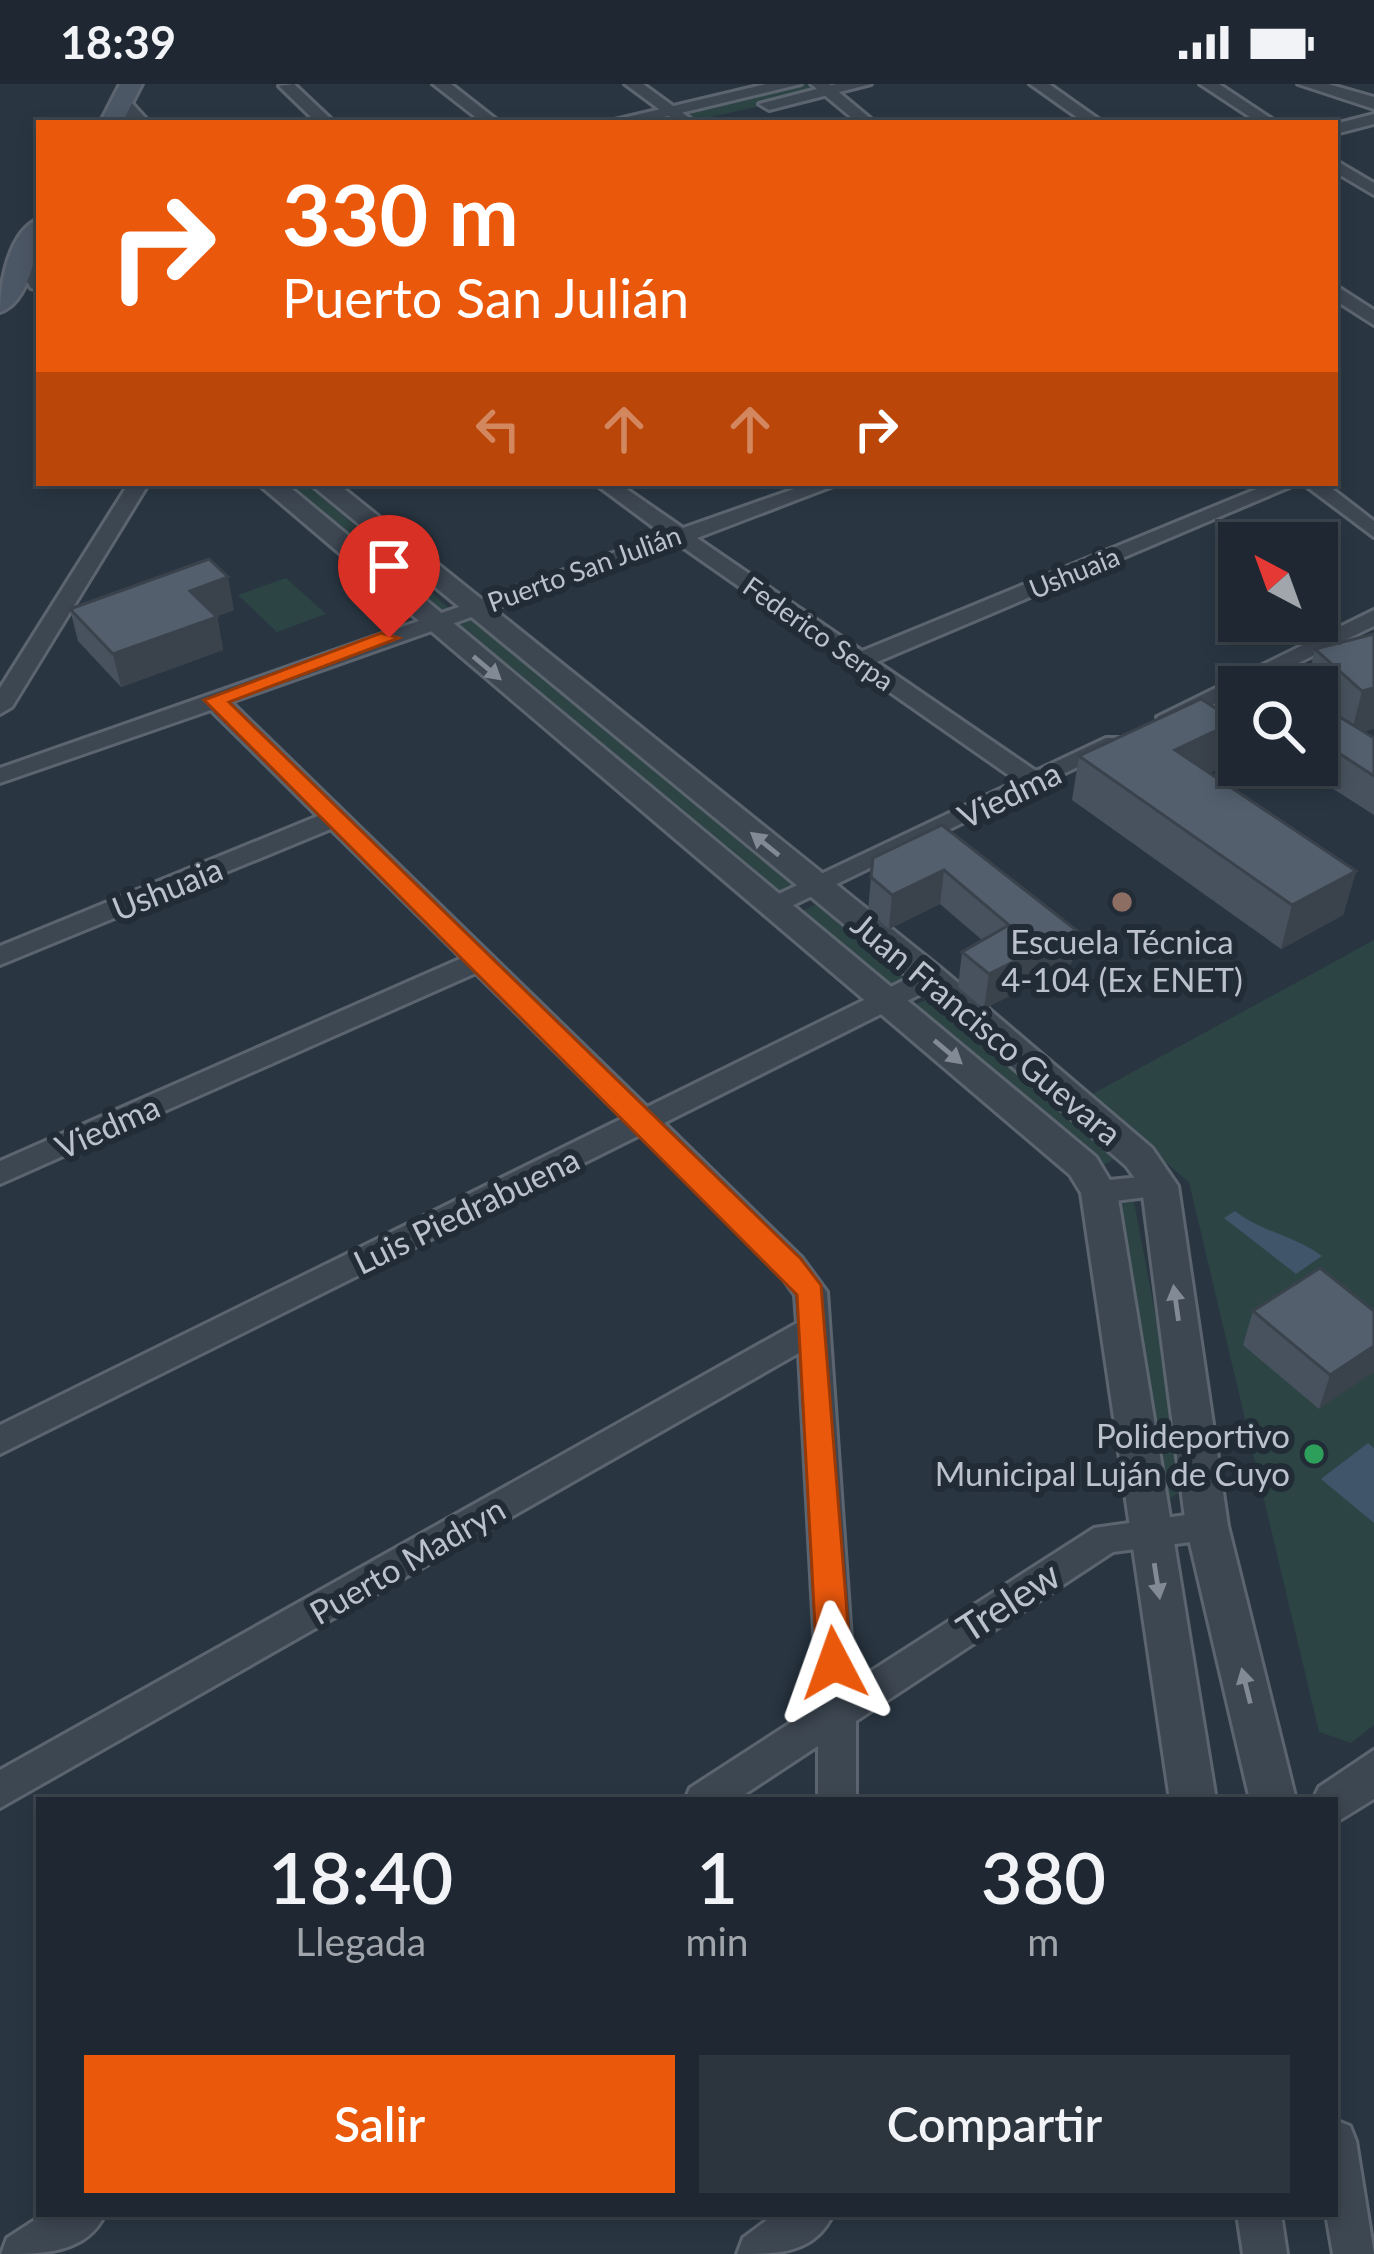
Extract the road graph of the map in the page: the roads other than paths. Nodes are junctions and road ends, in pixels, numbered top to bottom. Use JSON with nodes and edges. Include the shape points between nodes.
{"nodes":[{"id":1,"x":441,"y":84,"type":"edge"},
{"id":2,"x":633,"y":84,"type":"edge"},
{"id":3,"x":793,"y":84,"type":"edge"},
{"id":4,"x":862,"y":84,"type":"edge"},
{"id":5,"x":1038,"y":84,"type":"edge"},
{"id":6,"x":1208,"y":84,"type":"edge"},
{"id":7,"x":1307,"y":84,"type":"edge"},
{"id":8,"x":286,"y":86,"type":"edge"},
{"id":9,"x":824,"y":88,"type":"edge"},
{"id":10,"x":1374,"y":103,"type":"edge"},
{"id":11,"x":681,"y":118,"type":"edge"},
{"id":12,"x":1374,"y":119,"type":"edge"},
{"id":13,"x":323,"y":120,"type":"edge"},
{"id":14,"x":489,"y":120,"type":"edge"},
{"id":15,"x":864,"y":120,"type":"edge"},
{"id":16,"x":1092,"y":120,"type":"edge"},
{"id":17,"x":1265,"y":120,"type":"edge"},
{"id":18,"x":1338,"y":128,"type":"edge"},
{"id":19,"x":1338,"y":166,"type":"edge"},
{"id":20,"x":1374,"y":190,"type":"edge"},
{"id":21,"x":35,"y":256,"type":"edge"},
{"id":22,"x":1338,"y":293,"type":"edge"},
{"id":23,"x":0,"y":304,"type":"edge"},
{"id":24,"x":1368,"y":309,"type":"edge"},
{"id":25,"x":1338,"y":314,"type":"edge"},
{"id":26,"x":137,"y":486,"type":"edge"},
{"id":27,"x":274,"y":486,"type":"edge"},
{"id":28,"x":326,"y":486,"type":"edge"},
{"id":29,"x":608,"y":486,"type":"edge"},
{"id":30,"x":822,"y":486,"type":"edge"},
{"id":31,"x":1282,"y":486,"type":"edge"},
{"id":32,"x":1316,"y":486,"type":"edge"},
{"id":33,"x":1374,"y":531,"type":"edge"},
{"id":34,"x":676,"y":535,"type":"junction"},
{"id":35,"x":472,"y":608,"type":"junction"},
{"id":36,"x":1374,"y":617,"type":"edge"},
{"id":37,"x":432,"y":622,"type":"junction"},
{"id":38,"x":858,"y":661,"type":"junction"},
{"id":39,"x":214,"y":700,"type":"junction"},
{"id":40,"x":0,"y":707,"type":"edge"},
{"id":41,"x":0,"y":776,"type":"edge"},
{"id":42,"x":1035,"y":782,"type":"junction"},
{"id":43,"x":333,"y":819,"type":"junction"},
{"id":44,"x":817,"y":885,"type":"junction"},
{"id":45,"x":773,"y":908,"type":"junction"},
{"id":46,"x":0,"y":956,"type":"edge"},
{"id":47,"x":477,"y":962,"type":"junction"},
{"id":48,"x":931,"y":978,"type":"junction"},
{"id":49,"x":889,"y":1002,"type":"junction"},
{"id":50,"x":645,"y":1122,"type":"junction"},
{"id":51,"x":0,"y":1173,"type":"edge"},
{"id":52,"x":1160,"y":1186,"type":"junction"},
{"id":53,"x":1099,"y":1192,"type":"junction"},
{"id":54,"x":813,"y":1329,"type":"junction"},
{"id":55,"x":0,"y":1440,"type":"edge"},
{"id":56,"x":1207,"y":1526,"type":"junction"},
{"id":57,"x":1149,"y":1532,"type":"junction"},
{"id":58,"x":837,"y":1711,"type":"junction"},
{"id":59,"x":1374,"y":1771,"type":"edge"},
{"id":60,"x":0,"y":1790,"type":"edge"},
{"id":61,"x":708,"y":1797,"type":"edge"},
{"id":62,"x":837,"y":1797,"type":"edge"},
{"id":63,"x":1193,"y":1797,"type":"edge"},
{"id":64,"x":1272,"y":1797,"type":"edge"},
{"id":65,"x":1338,"y":1800,"type":"edge"},
{"id":66,"x":1338,"y":2159,"type":"edge"},
{"id":67,"x":78,"y":2217,"type":"edge"},
{"id":68,"x":807,"y":2217,"type":"edge"},
{"id":69,"x":1259,"y":2217,"type":"edge"},
{"id":70,"x":23,"y":2254,"type":"edge"},
{"id":71,"x":759,"y":2254,"type":"edge"},
{"id":72,"x":1265,"y":2254,"type":"edge"},
{"id":73,"x":1354,"y":2254,"type":"edge"}],
"edges":[{"from":1,"to":14,"type":"street"},
{"from":2,"to":11,"type":"street"},
{"from":3,"to":11,"type":"street"},
{"from":4,"to":9,"type":"street"},
{"from":5,"to":16,"type":"street"},
{"from":6,"to":17,"type":"street"},
{"from":7,"to":10,"type":"street"},
{"from":8,"to":13,"type":"street"},
{"from":9,"to":11,"type":"street"},
{"from":9,"to":15,"type":"street"},
{"from":12,"to":18,"type":"street"},
{"from":19,"to":20,"type":"street"},
{"from":21,"to":23,"type":"main road"},
{"from":22,"to":24,"type":"street"},
{"from":24,"to":25,"type":"street"},
{"from":26,"to":40,"type":"street"},
{"from":27,"to":37,"type":"street","name":"Juan Francisco Guevara"},
{"from":28,"to":35,"type":"street","name":"Juan Francisco Guevara"},
{"from":29,"to":34,"type":"street","name":"Federico Serpa"},
{"from":30,"to":34,"type":"street","name":"Puerto San Julián"},
{"from":31,"to":38,"type":"street","name":"Ushuaia"},
{"from":32,"to":33,"type":"street"},
{"from":34,"to":35,"type":"street","name":"Puerto San Julián"},
{"from":34,"to":38,"type":"street","name":"Federico Serpa"},
{"from":35,"to":37,"type":"street","name":"Puerto San Julián"},
{"from":44,"to":35,"type":"street","name":"Juan Francisco Guevara","one_way":true},
{"from":36,"to":42,"type":"street","name":"Viedma"},
{"from":37,"to":39,"type":"street","name":"Puerto San Julián"},
{"from":37,"to":45,"type":"street","name":"Juan Francisco Guevara","one_way":true},
{"from":38,"to":42,"type":"street","name":"Federico Serpa"},
{"from":39,"to":41,"type":"street","name":"Puerto San Julián"},
{"from":39,"to":43,"type":"street"},
{"from":42,"to":44,"type":"street","name":"Viedma"},
{"from":43,"to":46,"type":"street","name":"Ushuaia"},
{"from":43,"to":47,"type":"street"},
{"from":44,"to":45,"type":"street","name":"Viedma"},
{"from":44,"to":48,"type":"street","name":"Juan Francisco Guevara"},
{"from":45,"to":49,"type":"street","name":"Juan Francisco Guevara"},
{"from":47,"to":50,"type":"street"},
{"from":47,"to":51,"type":"street","name":"Viedma"},
{"from":48,"to":49,"type":"street","name":"Luis Piedrabuena"},
{"from":48,"to":52,"type":"street","name":"Juan Francisco Guevara","via":[[1139,1156]]},
{"from":49,"to":50,"type":"street","name":"Luis Piedrabuena"},
{"from":49,"to":53,"type":"street","name":"Juan Francisco Guevara","one_way":true,"via":[[1083,1166]]},
{"from":50,"to":54,"type":"street","via":[[791,1266],[811,1292]]},
{"from":50,"to":55,"type":"street","name":"Luis Piedrabuena"},
{"from":52,"to":53,"type":"street"},
{"from":56,"to":52,"type":"street","one_way":true},
{"from":53,"to":57,"type":"street","name":"Juan Francisco Guevara"},
{"from":54,"to":58,"type":"street"},
{"from":54,"to":60,"type":"street","name":"Puerto Madryn"},
{"from":56,"to":57,"type":"street","name":"Trelew"},
{"from":64,"to":56,"type":"street","one_way":true},
{"from":57,"to":58,"type":"street","name":"Trelew","via":[[1106,1538]]},
{"from":57,"to":63,"type":"street","name":"Juan Francisco Guevara","one_way":true},
{"from":58,"to":61,"type":"street","name":"Trelew"},
{"from":58,"to":62,"type":"street"},
{"from":59,"to":65,"type":"street"},
{"from":66,"to":73,"type":"street"},
{"from":67,"to":70,"type":"street"},
{"from":68,"to":71,"type":"street"},
{"from":69,"to":72,"type":"street"}]}
